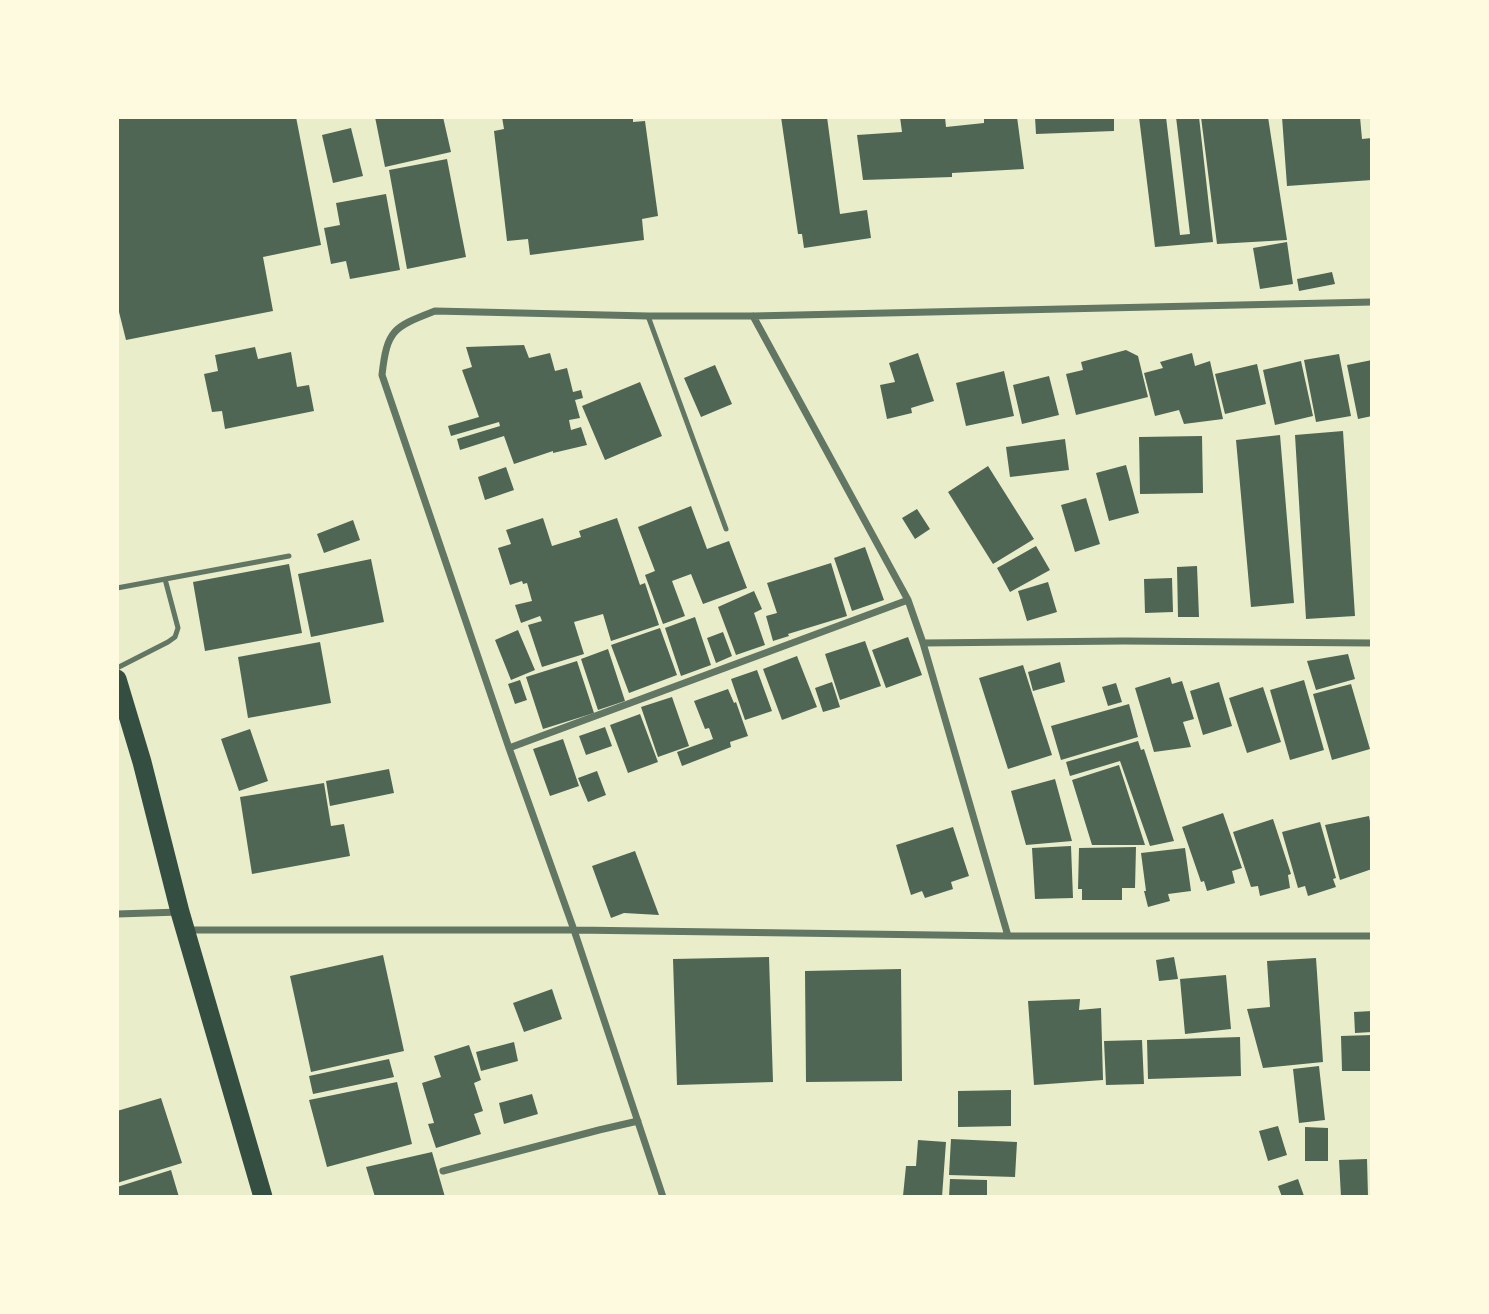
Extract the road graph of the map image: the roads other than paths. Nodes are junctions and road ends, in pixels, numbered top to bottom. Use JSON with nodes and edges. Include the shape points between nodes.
{"nodes":[{"id":1,"x":1372,"y":302,"type":"edge"},
{"id":2,"x":648,"y":316,"type":"junction"},
{"id":3,"x":753,"y":316,"type":"junction"},
{"id":4,"x":726,"y":528,"type":"dead end"},
{"id":5,"x":289,"y":556,"type":"dead end"},
{"id":6,"x":165,"y":579,"type":"junction"},
{"id":7,"x":117,"y":588,"type":"edge"},
{"id":8,"x":908,"y":600,"type":"junction"},
{"id":9,"x":923,"y":643,"type":"junction"},
{"id":10,"x":1372,"y":643,"type":"edge"},
{"id":11,"x":117,"y":668,"type":"edge"},
{"id":12,"x":117,"y":679,"type":"edge"},
{"id":13,"x":509,"y":748,"type":"junction"},
{"id":14,"x":117,"y":914,"type":"edge"},
{"id":15,"x":183,"y":921,"type":"junction"},
{"id":16,"x":574,"y":930,"type":"junction"},
{"id":17,"x":1008,"y":936,"type":"junction"},
{"id":18,"x":1372,"y":936,"type":"edge"},
{"id":19,"x":638,"y":1121,"type":"junction"},
{"id":20,"x":443,"y":1171,"type":"dead end"},
{"id":21,"x":262,"y":1197,"type":"edge"},
{"id":22,"x":663,"y":1197,"type":"edge"}],
"edges":[{"from":1,"to":3,"type":"street"},
{"from":2,"to":3,"type":"street"},
{"from":2,"to":4,"type":"lane"},
{"from":2,"to":13,"type":"street","via":[[435,311],[392,333],[385,353],[382,375]]},
{"from":3,"to":8,"type":"street"},
{"from":5,"to":6,"type":"lane"},
{"from":6,"to":7,"type":"lane"},
{"from":6,"to":11,"type":"lane","via":[[178,628],[175,637]]},
{"from":8,"to":9,"type":"street"},
{"from":8,"to":13,"type":"street"},
{"from":9,"to":10,"type":"street"},
{"from":9,"to":17,"type":"street"},
{"from":12,"to":15,"type":"highway"},
{"from":13,"to":16,"type":"street"},
{"from":14,"to":15,"type":"street"},
{"from":15,"to":16,"type":"street"},
{"from":15,"to":21,"type":"highway"},
{"from":16,"to":17,"type":"street"},
{"from":16,"to":19,"type":"street"},
{"from":17,"to":18,"type":"street"},
{"from":19,"to":20,"type":"street"},
{"from":19,"to":22,"type":"street"}]}
